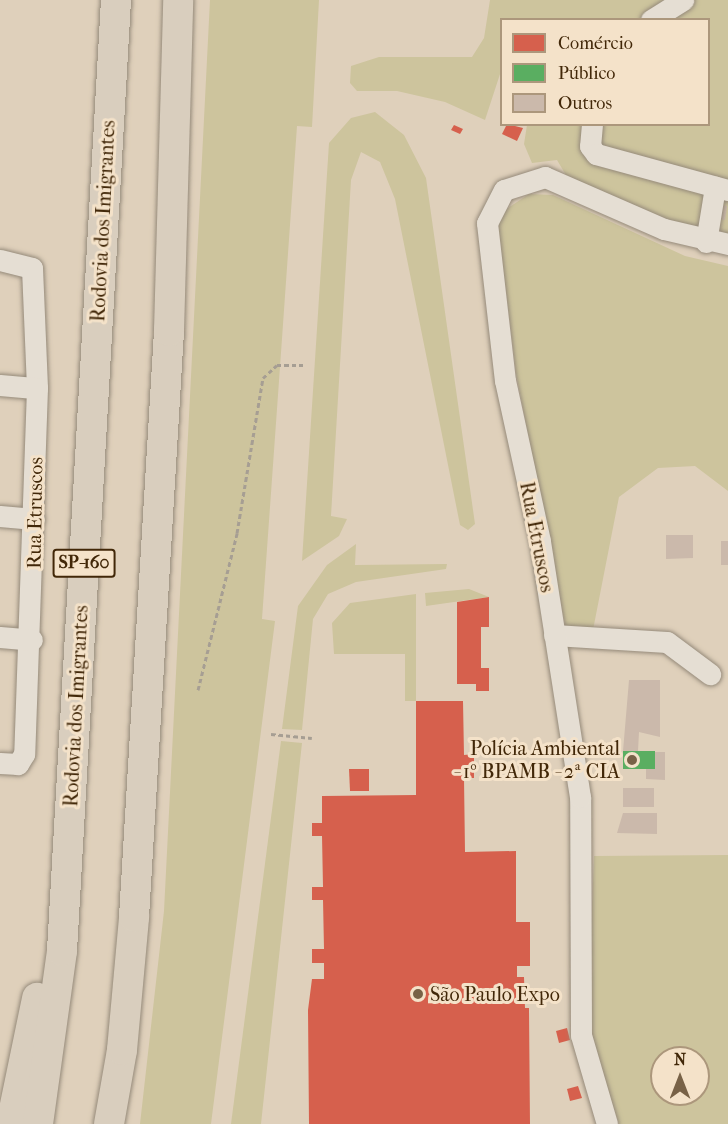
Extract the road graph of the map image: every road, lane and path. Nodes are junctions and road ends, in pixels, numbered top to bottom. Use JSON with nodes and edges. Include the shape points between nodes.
{"nodes":[{"id":1,"x":116,"y":0,"type":"edge"},
{"id":2,"x":178,"y":0,"type":"edge"},
{"id":3,"x":683,"y":0,"type":"edge"},
{"id":4,"x":654,"y":18,"type":"edge"},
{"id":5,"x":592,"y":126,"type":"edge"},
{"id":6,"x":721,"y":188,"type":"edge"},
{"id":7,"x":706,"y":242,"type":"junction"},
{"id":8,"x":728,"y":244,"type":"edge"},
{"id":9,"x":0,"y":260,"type":"edge"},
{"id":10,"x":303,"y":364,"type":"dead end"},
{"id":11,"x":0,"y":385,"type":"edge"},
{"id":12,"x":37,"y":388,"type":"junction"},
{"id":13,"x":0,"y":516,"type":"edge"},
{"id":14,"x":34,"y":519,"type":"junction"},
{"id":15,"x":554,"y":635,"type":"junction"},
{"id":16,"x":0,"y":637,"type":"edge"},
{"id":17,"x":32,"y":640,"type":"junction"},
{"id":18,"x":710,"y":674,"type":"dead end"},
{"id":19,"x":198,"y":690,"type":"dead end"},
{"id":20,"x":271,"y":734,"type":"dead end"},
{"id":21,"x":312,"y":738,"type":"dead end"},
{"id":22,"x":10,"y":762,"type":"edge"},
{"id":23,"x":67,"y":857,"type":"junction"},
{"id":24,"x":122,"y":1050,"type":"junction"},
{"id":25,"x":10,"y":1124,"type":"edge"},
{"id":26,"x":38,"y":1124,"type":"edge"},
{"id":27,"x":109,"y":1124,"type":"edge"},
{"id":28,"x":117,"y":1124,"type":"edge"},
{"id":29,"x":607,"y":1124,"type":"edge"}],
"edges":[{"from":1,"to":23,"type":"highway","name":"Rodovia dos Imigrantes","number":"SP-160"},
{"from":2,"to":24,"type":"highway","via":[[169,331]]},
{"from":3,"to":4,"type":"street"},
{"from":5,"to":6,"type":"street","via":[[590,146],[596,154]]},
{"from":6,"to":7,"type":"street"},
{"from":7,"to":8,"type":"street","name":"Rua Etruscos"},
{"from":7,"to":15,"type":"street","name":"Rua Etruscos","via":[[545,177],[504,190],[494,203],[487,223],[505,381],[540,541]]},
{"from":9,"to":12,"type":"street","name":"Rua Etruscos","via":[[29,265]]},
{"from":10,"to":19,"type":"path","via":[[277,365],[263,378],[237,533]]},
{"from":11,"to":12,"type":"street"},
{"from":12,"to":14,"type":"street","name":"Rua Etruscos"},
{"from":13,"to":14,"type":"street"},
{"from":14,"to":17,"type":"street","name":"Rua Etruscos"},
{"from":15,"to":18,"type":"street","via":[[667,642]]},
{"from":15,"to":29,"type":"street","name":"Rua Etruscos","via":[[581,807],[581,1035]]},
{"from":16,"to":17,"type":"street"},
{"from":17,"to":22,"type":"street","name":"Rua Etruscos"},
{"from":20,"to":21,"type":"path"},
{"from":23,"to":25,"type":"highway"},
{"from":23,"to":26,"type":"highway","name":"Rodovia dos Imigrantes","number":"SP-160","via":[[62,951]]},
{"from":24,"to":27,"type":"highway"},
{"from":24,"to":28,"type":"highway"}]}
